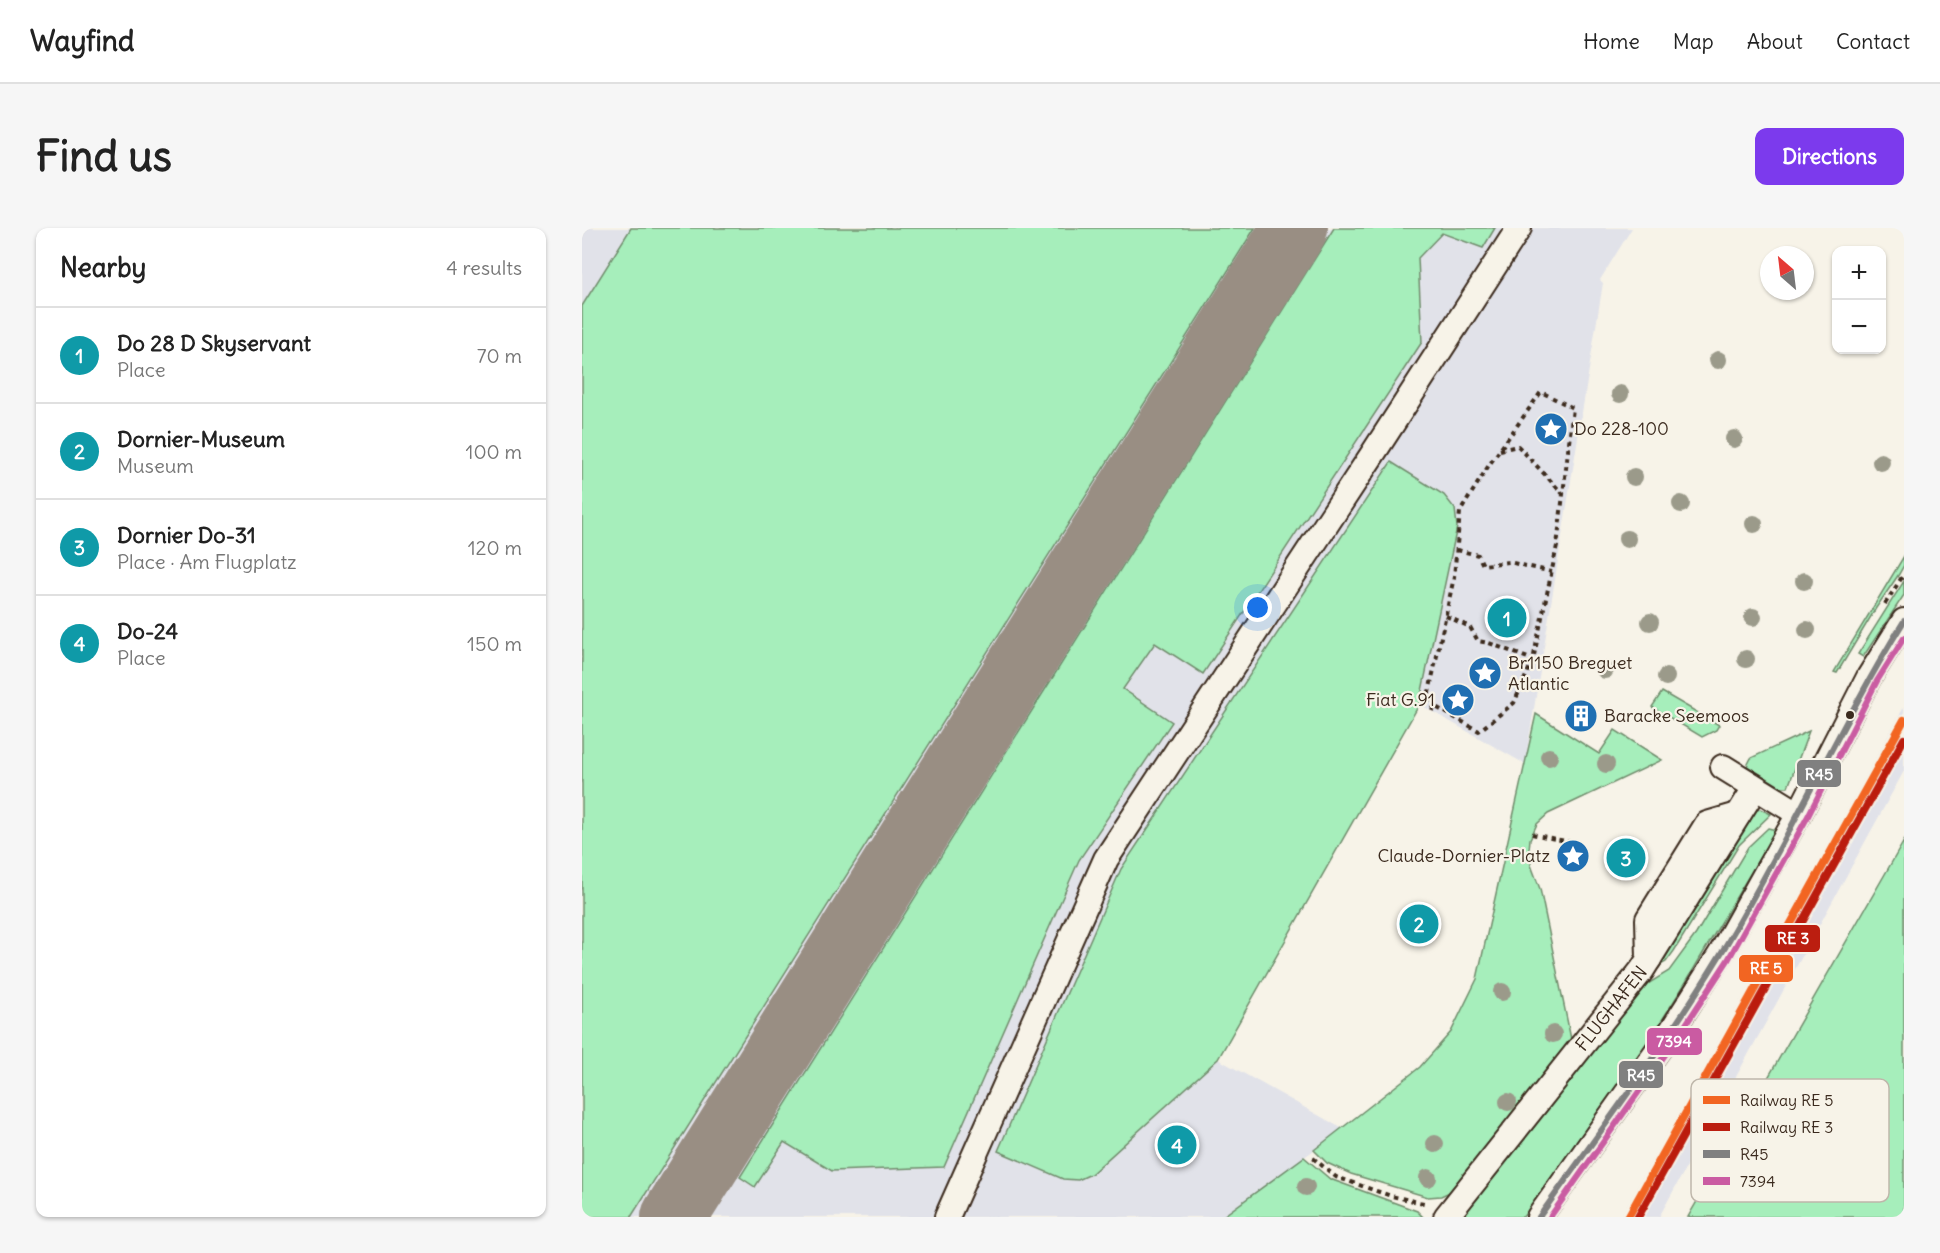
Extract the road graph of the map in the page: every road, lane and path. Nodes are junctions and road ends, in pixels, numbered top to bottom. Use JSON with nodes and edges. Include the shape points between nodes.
{"nodes":[{"id":1,"x":1519,"y":228,"type":"edge"},
{"id":2,"x":1500,"y":450,"type":"junction"},
{"id":3,"x":1564,"y":495,"type":"junction"},
{"id":4,"x":1457,"y":550,"type":"junction"},
{"id":5,"x":1552,"y":572,"type":"junction"},
{"id":6,"x":1446,"y":616,"type":"junction"},
{"id":7,"x":1904,"y":621,"type":"edge"},
{"id":8,"x":1533,"y":660,"type":"junction"},
{"id":9,"x":1434,"y":706,"type":"junction"},
{"id":10,"x":1432,"y":711,"type":"dead end"},
{"id":11,"x":1723,"y":767,"type":"dead end"},
{"id":12,"x":1755,"y":788,"type":"junction"},
{"id":13,"x":1791,"y":809,"type":"junction"},
{"id":14,"x":1532,"y":834,"type":"dead end"},
{"id":15,"x":1579,"y":844,"type":"dead end"},
{"id":16,"x":1313,"y":1158,"type":"dead end"},
{"id":17,"x":1449,"y":1214,"type":"edge"},
{"id":18,"x":947,"y":1217,"type":"edge"},
{"id":19,"x":1539,"y":1217,"type":"edge"}],
"edges":[{"from":1,"to":18,"type":"street","via":[[1106,859]]},
{"from":2,"to":3,"type":"path","via":[[1518,446]]},
{"from":2,"to":3,"type":"path","via":[[1541,392],[1573,408]]},
{"from":2,"to":4,"type":"path","via":[[1460,513]]},
{"from":3,"to":5,"type":"path"},
{"from":4,"to":5,"type":"path","via":[[1478,555],[1483,565],[1509,562]]},
{"from":4,"to":6,"type":"path"},
{"from":5,"to":8,"type":"path"},
{"from":6,"to":8,"type":"path","via":[[1470,627],[1478,641]]},
{"from":6,"to":9,"type":"path","via":[[1428,697]]},
{"from":7,"to":13,"type":"street"},
{"from":8,"to":9,"type":"path","via":[[1514,704],[1479,731]]},
{"from":9,"to":10,"type":"path"},
{"from":11,"to":12,"type":"street"},
{"from":12,"to":13,"type":"street"},
{"from":12,"to":17,"type":"street","name":"FLUGHAFEN","via":[[1738,815],[1707,824],[1648,919],[1649,958],[1642,970]]},
{"from":13,"to":19,"type":"street","via":[[1720,955],[1672,1030]]},
{"from":14,"to":15,"type":"path"},
{"from":16,"to":17,"type":"path","via":[[1336,1177]]}]}
